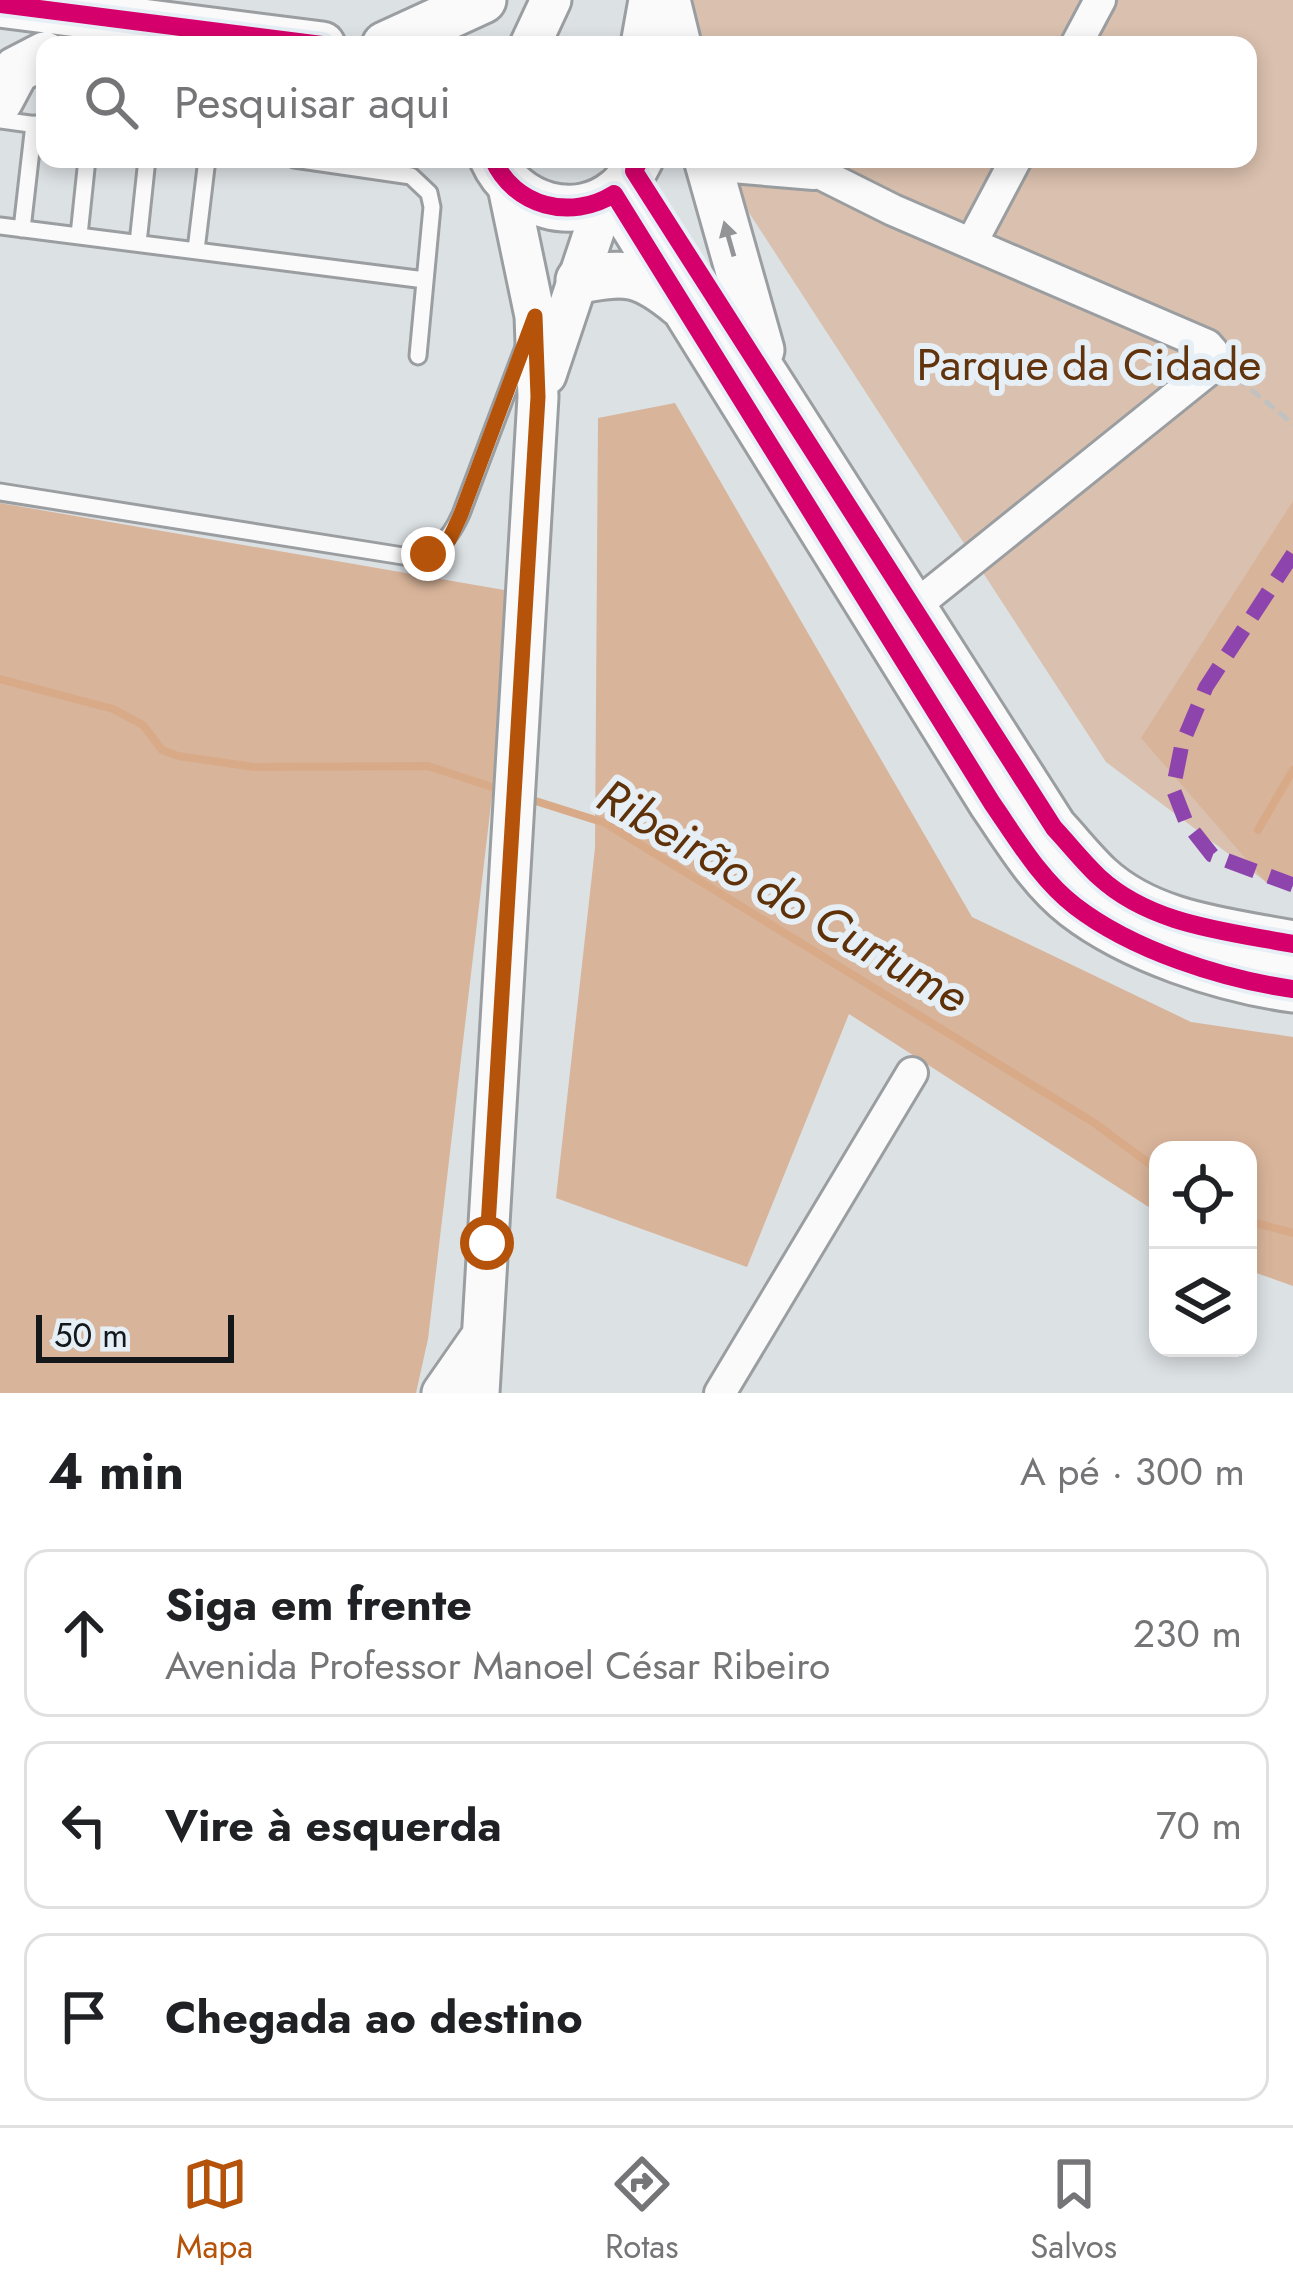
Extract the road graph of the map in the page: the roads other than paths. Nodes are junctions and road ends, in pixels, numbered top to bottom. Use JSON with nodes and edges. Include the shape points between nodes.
{"nodes":[{"id":1,"x":482,"y":0,"type":"edge"},
{"id":2,"x":551,"y":0,"type":"edge"},
{"id":3,"x":649,"y":0,"type":"edge"},
{"id":4,"x":670,"y":0,"type":"edge"},
{"id":5,"x":1100,"y":0,"type":"edge"},
{"id":6,"x":0,"y":4,"type":"edge"},
{"id":7,"x":251,"y":36,"type":"edge"},
{"id":8,"x":404,"y":36,"type":"edge"},
{"id":9,"x":534,"y":36,"type":"edge"},
{"id":10,"x":643,"y":36,"type":"edge"},
{"id":11,"x":676,"y":36,"type":"edge"},
{"id":12,"x":685,"y":36,"type":"edge"},
{"id":13,"x":1081,"y":36,"type":"edge"},
{"id":14,"x":0,"y":40,"type":"edge"},
{"id":15,"x":36,"y":45,"type":"edge"},
{"id":16,"x":36,"y":60,"type":"edge"},
{"id":17,"x":26,"y":116,"type":"edge"},
{"id":18,"x":0,"y":120,"type":"edge"},
{"id":19,"x":86,"y":168,"type":"edge"},
{"id":20,"x":146,"y":168,"type":"edge"},
{"id":21,"x":206,"y":168,"type":"edge"},
{"id":22,"x":356,"y":168,"type":"edge"},
{"id":23,"x":710,"y":168,"type":"edge"},
{"id":24,"x":807,"y":168,"type":"edge"},
{"id":25,"x":1011,"y":168,"type":"edge"},
{"id":26,"x":500,"y":170,"type":"edge"},
{"id":27,"x":623,"y":181,"type":"edge"},
{"id":28,"x":0,"y":226,"type":"edge"},
{"id":29,"x":22,"y":229,"type":"junction"},
{"id":30,"x":79,"y":236,"type":"junction"},
{"id":31,"x":972,"y":242,"type":"junction"},
{"id":32,"x":138,"y":243,"type":"junction"},
{"id":33,"x":196,"y":250,"type":"junction"},
{"id":34,"x":425,"y":280,"type":"junction"},
{"id":35,"x":579,"y":280,"type":"junction"},
{"id":36,"x":691,"y":314,"type":"junction"},
{"id":37,"x":535,"y":316,"type":"junction"},
{"id":38,"x":418,"y":356,"type":"dead end"},
{"id":39,"x":770,"y":382,"type":"junction"},
{"id":40,"x":538,"y":397,"type":"junction"},
{"id":41,"x":0,"y":493,"type":"edge"},
{"id":42,"x":915,"y":605,"type":"junction"},
{"id":43,"x":1293,"y":944,"type":"edge"},
{"id":44,"x":1293,"y":989,"type":"edge"},
{"id":45,"x":912,"y":1073,"type":"dead end"},
{"id":46,"x":481,"y":1337,"type":"junction"},
{"id":47,"x":442,"y":1393,"type":"edge"},
{"id":48,"x":479,"y":1393,"type":"edge"},
{"id":49,"x":720,"y":1393,"type":"edge"}],
"edges":[{"from":1,"to":8,"type":"main road"},
{"from":2,"to":9,"type":"main road"},
{"from":3,"to":10,"type":"main road"},
{"from":4,"to":11,"type":"main road"},
{"from":4,"to":12,"type":"main road"},
{"from":5,"to":13,"type":"street"},
{"from":6,"to":7,"type":"main road"},
{"from":14,"to":15,"type":"main road"},
{"from":16,"to":17,"type":"main road","via":[[16,70]]},
{"from":17,"to":18,"type":"lane"},
{"from":17,"to":29,"type":"lane"},
{"from":19,"to":30,"type":"lane"},
{"from":20,"to":32,"type":"lane"},
{"from":21,"to":33,"type":"lane"},
{"from":22,"to":34,"type":"lane","via":[[411,176],[429,193]]},
{"from":39,"to":23,"type":"main road","one_way":true},
{"from":24,"to":31,"type":"street"},
{"from":25,"to":31,"type":"street"},
{"from":26,"to":27,"type":"main road","via":[[542,205],[564,209]]},
{"from":26,"to":37,"type":"main road"},
{"from":27,"to":35,"type":"main road"},
{"from":27,"to":36,"type":"main road"},
{"from":27,"to":39,"type":"main road"},
{"from":28,"to":29,"type":"lane"},
{"from":29,"to":30,"type":"lane"},
{"from":30,"to":32,"type":"lane"},
{"from":31,"to":42,"type":"street","via":[[1207,345],[1214,360]]},
{"from":32,"to":33,"type":"lane"},
{"from":33,"to":34,"type":"lane"},
{"from":34,"to":38,"type":"lane"},
{"from":35,"to":36,"type":"main road","via":[[632,274]]},
{"from":35,"to":40,"type":"main road"},
{"from":36,"to":44,"type":"main road","via":[[1035,865],[1072,904],[1129,942]]},
{"from":37,"to":40,"type":"main road"},
{"from":37,"to":41,"type":"lane","via":[[461,514],[449,540],[428,554]]},
{"from":39,"to":42,"type":"main road"},
{"from":40,"to":46,"type":"main road"},
{"from":42,"to":43,"type":"main road","via":[[1054,828],[1101,879],[1179,920]]},
{"from":45,"to":49,"type":"street"},
{"from":46,"to":47,"type":"main road"},
{"from":46,"to":48,"type":"main road"}]}
